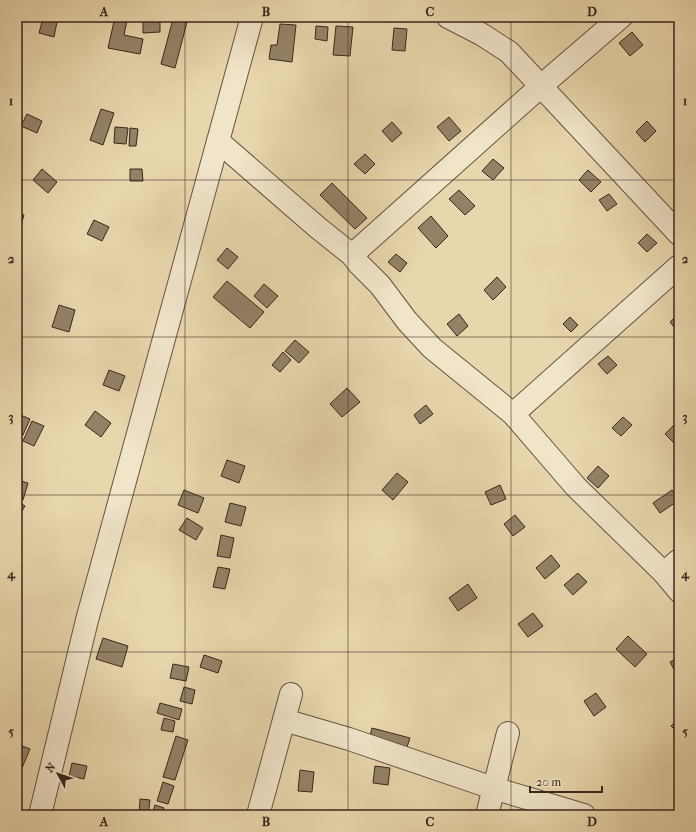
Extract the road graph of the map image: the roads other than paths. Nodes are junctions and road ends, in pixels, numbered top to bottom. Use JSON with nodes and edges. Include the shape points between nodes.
{"nodes":[{"id":1,"x":252,"y":17,"type":"edge"},
{"id":2,"x":448,"y":17,"type":"edge"},
{"id":3,"x":621,"y":17,"type":"edge"},
{"id":4,"x":541,"y":86,"type":"junction"},
{"id":5,"x":218,"y":141,"type":"junction"},
{"id":6,"x":679,"y":234,"type":"edge"},
{"id":7,"x":352,"y":255,"type":"junction"},
{"id":8,"x":679,"y":266,"type":"edge"},
{"id":9,"x":513,"y":414,"type":"junction"},
{"id":10,"x":671,"y":567,"type":"edge"},
{"id":11,"x":679,"y":591,"type":"edge"},
{"id":12,"x":291,"y":694,"type":"dead end"},
{"id":13,"x":284,"y":720,"type":"junction"},
{"id":14,"x":508,"y":733,"type":"dead end"},
{"id":15,"x":493,"y":788,"type":"junction"},
{"id":16,"x":40,"y":815,"type":"edge"},
{"id":17,"x":258,"y":815,"type":"edge"},
{"id":18,"x":487,"y":815,"type":"edge"},
{"id":19,"x":584,"y":815,"type":"edge"}],
"edges":[{"from":1,"to":5,"type":"street"},
{"from":2,"to":4,"type":"street","via":[[509,52]]},
{"from":3,"to":4,"type":"street"},
{"from":4,"to":6,"type":"street"},
{"from":4,"to":7,"type":"street"},
{"from":5,"to":7,"type":"street"},
{"from":5,"to":16,"type":"street","via":[[87,620]]},
{"from":7,"to":9,"type":"street","via":[[432,348]]},
{"from":8,"to":9,"type":"street"},
{"from":9,"to":10,"type":"street","via":[[576,487]]},
{"from":10,"to":11,"type":"street"},
{"from":12,"to":13,"type":"street"},
{"from":13,"to":15,"type":"street","via":[[349,739]]},
{"from":13,"to":17,"type":"street"},
{"from":14,"to":15,"type":"street"},
{"from":15,"to":18,"type":"street"},
{"from":15,"to":19,"type":"street"}]}
